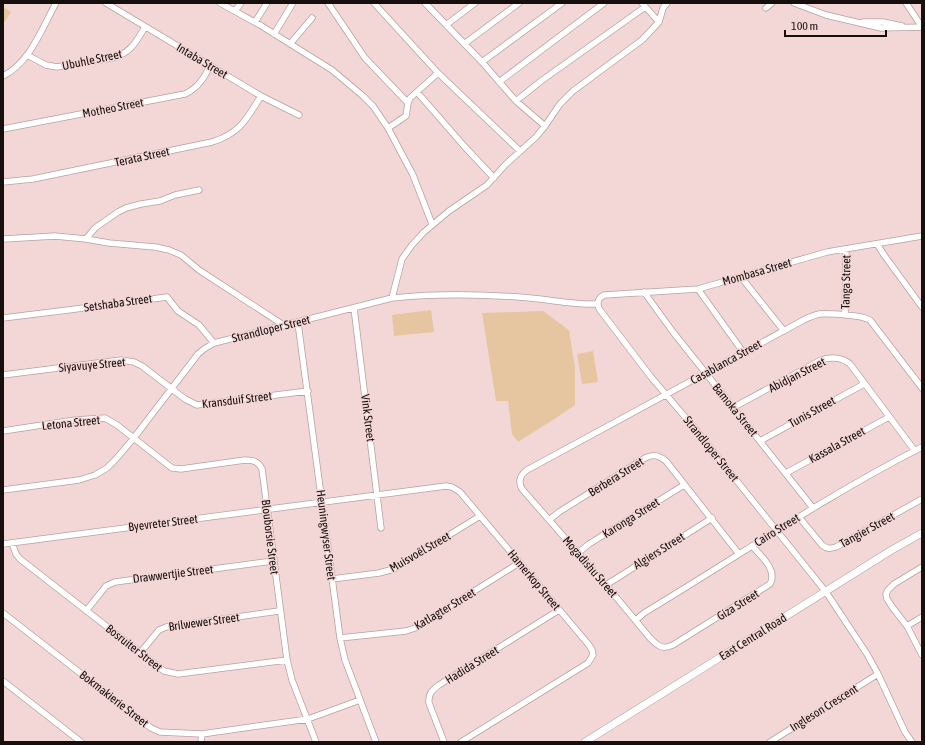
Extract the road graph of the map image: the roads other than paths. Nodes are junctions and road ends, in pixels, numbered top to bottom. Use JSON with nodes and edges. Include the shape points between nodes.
{"nodes":[{"id":1,"x":56,"y":3,"type":"edge"},
{"id":2,"x":106,"y":3,"type":"edge"},
{"id":3,"x":220,"y":3,"type":"edge"},
{"id":4,"x":241,"y":3,"type":"edge"},
{"id":5,"x":267,"y":3,"type":"edge"},
{"id":6,"x":293,"y":3,"type":"edge"},
{"id":7,"x":328,"y":3,"type":"edge"},
{"id":8,"x":374,"y":3,"type":"edge"},
{"id":9,"x":474,"y":3,"type":"edge"},
{"id":10,"x":519,"y":3,"type":"edge"},
{"id":11,"x":562,"y":3,"type":"edge"},
{"id":12,"x":604,"y":3,"type":"edge"},
{"id":13,"x":667,"y":3,"type":"edge"},
{"id":14,"x":772,"y":3,"type":"edge"},
{"id":15,"x":794,"y":3,"type":"edge"},
{"id":16,"x":906,"y":3,"type":"edge"},
{"id":17,"x":428,"y":4,"type":"edge"},
{"id":18,"x":643,"y":5,"type":"edge"},
{"id":19,"x":766,"y":8,"type":"dead end"},
{"id":20,"x":235,"y":11,"type":"junction"},
{"id":21,"x":312,"y":18,"type":"dead end"},
{"id":22,"x":255,"y":22,"type":"junction"},
{"id":23,"x":659,"y":22,"type":"junction"},
{"id":24,"x":446,"y":24,"type":"junction"},
{"id":25,"x":145,"y":27,"type":"junction"},
{"id":26,"x":922,"y":27,"type":"edge"},
{"id":27,"x":274,"y":34,"type":"junction"},
{"id":28,"x":290,"y":44,"type":"junction"},
{"id":29,"x":464,"y":44,"type":"junction"},
{"id":30,"x":28,"y":55,"type":"junction"},
{"id":31,"x":482,"y":62,"type":"junction"},
{"id":32,"x":210,"y":66,"type":"junction"},
{"id":33,"x":438,"y":73,"type":"junction"},
{"id":34,"x":3,"y":76,"type":"edge"},
{"id":35,"x":499,"y":82,"type":"junction"},
{"id":36,"x":417,"y":92,"type":"junction"},
{"id":37,"x":261,"y":96,"type":"junction"},
{"id":38,"x":516,"y":101,"type":"junction"},
{"id":39,"x":408,"y":103,"type":"junction"},
{"id":40,"x":299,"y":115,"type":"dead end"},
{"id":41,"x":545,"y":126,"type":"junction"},
{"id":42,"x":388,"y":128,"type":"junction"},
{"id":43,"x":3,"y":129,"type":"edge"},
{"id":44,"x":520,"y":151,"type":"junction"},
{"id":45,"x":494,"y":178,"type":"junction"},
{"id":46,"x":3,"y":182,"type":"edge"},
{"id":47,"x":199,"y":190,"type":"dead end"},
{"id":48,"x":432,"y":224,"type":"junction"},
{"id":49,"x":922,"y":236,"type":"edge"},
{"id":50,"x":3,"y":239,"type":"edge"},
{"id":51,"x":86,"y":239,"type":"junction"},
{"id":52,"x":877,"y":244,"type":"junction"},
{"id":53,"x":846,"y":249,"type":"junction"},
{"id":54,"x":741,"y":277,"type":"junction"},
{"id":55,"x":698,"y":289,"type":"junction"},
{"id":56,"x":644,"y":292,"type":"junction"},
{"id":57,"x":392,"y":298,"type":"junction"},
{"id":58,"x":598,"y":305,"type":"junction"},
{"id":59,"x":922,"y":307,"type":"edge"},
{"id":60,"x":354,"y":308,"type":"junction"},
{"id":61,"x":845,"y":315,"type":"junction"},
{"id":62,"x":3,"y":318,"type":"edge"},
{"id":63,"x":298,"y":323,"type":"junction"},
{"id":64,"x":284,"y":326,"type":"junction"},
{"id":65,"x":784,"y":331,"type":"junction"},
{"id":66,"x":214,"y":343,"type":"junction"},
{"id":67,"x":743,"y":352,"type":"junction"},
{"id":68,"x":706,"y":373,"type":"junction"},
{"id":69,"x":3,"y":375,"type":"edge"},
{"id":70,"x":864,"y":384,"type":"junction"},
{"id":71,"x":922,"y":388,"type":"edge"},
{"id":72,"x":172,"y":389,"type":"junction"},
{"id":73,"x":308,"y":391,"type":"junction"},
{"id":74,"x":666,"y":394,"type":"junction"},
{"id":75,"x":734,"y":408,"type":"junction"},
{"id":76,"x":889,"y":417,"type":"junction"},
{"id":77,"x":3,"y":431,"type":"edge"},
{"id":78,"x":133,"y":439,"type":"junction"},
{"id":79,"x":760,"y":441,"type":"junction"},
{"id":80,"x":922,"y":447,"type":"edge"},
{"id":81,"x":915,"y":451,"type":"junction"},
{"id":82,"x":786,"y":473,"type":"junction"},
{"id":83,"x":520,"y":482,"type":"joint"},
{"id":84,"x":684,"y":485,"type":"junction"},
{"id":85,"x":3,"y":490,"type":"edge"},
{"id":86,"x":377,"y":494,"type":"junction"},
{"id":87,"x":922,"y":500,"type":"edge"},
{"id":88,"x":322,"y":503,"type":"junction"},
{"id":89,"x":813,"y":508,"type":"junction"},
{"id":90,"x":267,"y":510,"type":"junction"},
{"id":91,"x":480,"y":516,"type":"junction"},
{"id":92,"x":799,"y":517,"type":"junction"},
{"id":93,"x":712,"y":518,"type":"junction"},
{"id":94,"x":549,"y":520,"type":"junction"},
{"id":95,"x":381,"y":528,"type":"dead end"},
{"id":96,"x":776,"y":531,"type":"junction"},
{"id":97,"x":922,"y":533,"type":"edge"},
{"id":98,"x":12,"y":543,"type":"junction"},
{"id":99,"x":3,"y":544,"type":"edge"},
{"id":100,"x":752,"y":546,"type":"junction"},
{"id":101,"x":578,"y":553,"type":"junction"},
{"id":102,"x":739,"y":554,"type":"junction"},
{"id":103,"x":273,"y":561,"type":"junction"},
{"id":104,"x":519,"y":563,"type":"junction"},
{"id":105,"x":922,"y":567,"type":"edge"},
{"id":106,"x":332,"y":579,"type":"junction"},
{"id":107,"x":606,"y":585,"type":"junction"},
{"id":108,"x":826,"y":592,"type":"junction"},
{"id":109,"x":559,"y":610,"type":"junction"},
{"id":110,"x":86,"y":611,"type":"junction"},
{"id":111,"x":279,"y":611,"type":"junction"},
{"id":112,"x":3,"y":613,"type":"edge"},
{"id":113,"x":922,"y":617,"type":"edge"},
{"id":114,"x":636,"y":620,"type":"junction"},
{"id":115,"x":907,"y":626,"type":"junction"},
{"id":116,"x":340,"y":638,"type":"junction"},
{"id":117,"x":665,"y":648,"type":"joint"},
{"id":118,"x":140,"y":653,"type":"junction"},
{"id":119,"x":922,"y":655,"type":"edge"},
{"id":120,"x":286,"y":660,"type":"junction"},
{"id":121,"x":878,"y":674,"type":"junction"},
{"id":122,"x":3,"y":681,"type":"edge"},
{"id":123,"x":360,"y":700,"type":"junction"},
{"id":124,"x":308,"y":719,"type":"junction"},
{"id":125,"x":202,"y":734,"type":"junction"},
{"id":126,"x":81,"y":742,"type":"edge"},
{"id":127,"x":201,"y":742,"type":"edge"},
{"id":128,"x":316,"y":742,"type":"edge"},
{"id":129,"x":376,"y":742,"type":"edge"},
{"id":130,"x":444,"y":742,"type":"edge"},
{"id":131,"x":461,"y":742,"type":"edge"},
{"id":132,"x":585,"y":742,"type":"edge"},
{"id":133,"x":770,"y":742,"type":"edge"},
{"id":134,"x":912,"y":742,"type":"edge"}],
"edges":[{"from":1,"to":30,"type":"street"},
{"from":2,"to":25,"type":"street","name":"Intaba Street"},
{"from":3,"to":20,"type":"street"},
{"from":4,"to":20,"type":"street"},
{"from":5,"to":22,"type":"street"},
{"from":6,"to":27,"type":"street"},
{"from":7,"to":39,"type":"street","via":[[365,58]]},
{"from":8,"to":33,"type":"street"},
{"from":9,"to":24,"type":"street"},
{"from":10,"to":29,"type":"street"},
{"from":11,"to":31,"type":"street"},
{"from":12,"to":35,"type":"street"},
{"from":13,"to":23,"type":"street"},
{"from":14,"to":19,"type":"street"},
{"from":15,"to":26,"type":"street","via":[[826,15],[858,22]]},
{"from":16,"to":26,"type":"street"},
{"from":17,"to":24,"type":"street"},
{"from":18,"to":23,"type":"street"},
{"from":18,"to":38,"type":"street"},
{"from":20,"to":22,"type":"street"},
{"from":21,"to":28,"type":"street"},
{"from":22,"to":27,"type":"street"},
{"from":23,"to":41,"type":"street","via":[[642,40],[573,91],[560,104]]},
{"from":24,"to":29,"type":"street"},
{"from":25,"to":30,"type":"street","name":"Ubuhle Street","via":[[135,43],[121,56],[57,67],[46,65]]},
{"from":25,"to":32,"type":"street","name":"Intaba Street"},
{"from":27,"to":28,"type":"street"},
{"from":28,"to":42,"type":"street","via":[[353,86],[373,106]]},
{"from":29,"to":31,"type":"street"},
{"from":30,"to":34,"type":"street"},
{"from":31,"to":35,"type":"street"},
{"from":32,"to":37,"type":"street","name":"Intaba Street"},
{"from":32,"to":43,"type":"street","name":"Motheo Street","via":[[198,86],[185,94]]},
{"from":33,"to":36,"type":"street"},
{"from":33,"to":44,"type":"street"},
{"from":35,"to":38,"type":"street"},
{"from":36,"to":39,"type":"street"},
{"from":36,"to":45,"type":"street"},
{"from":37,"to":40,"type":"street","name":"Intaba Street"},
{"from":37,"to":46,"type":"street","name":"Terata Street","via":[[240,127],[212,142],[33,179]]},
{"from":38,"to":41,"type":"street"},
{"from":39,"to":42,"type":"street","via":[[406,116]]},
{"from":41,"to":44,"type":"street"},
{"from":42,"to":48,"type":"street","via":[[413,175]]},
{"from":44,"to":45,"type":"street"},
{"from":45,"to":48,"type":"street"},
{"from":47,"to":51,"type":"street","via":[[126,208],[95,228]]},
{"from":48,"to":57,"type":"street","via":[[402,259]]},
{"from":49,"to":52,"type":"street","name":"Mombasa Street"},
{"from":50,"to":51,"type":"street","via":[[43,236]]},
{"from":51,"to":64,"type":"street","via":[[162,248],[176,253]]},
{"from":52,"to":53,"type":"street","name":"Mombasa Street"},
{"from":52,"to":59,"type":"street"},
{"from":53,"to":54,"type":"street","name":"Mombasa Street"},
{"from":53,"to":61,"type":"street","name":"Tanga Street"},
{"from":54,"to":55,"type":"street","name":"Mombasa Street"},
{"from":54,"to":65,"type":"street"},
{"from":55,"to":56,"type":"street","name":"Mombasa Street"},
{"from":55,"to":67,"type":"street"},
{"from":56,"to":58,"type":"street","name":"Mombasa Street","via":[[604,295],[599,299]]},
{"from":56,"to":68,"type":"street","name":"Bamoka Street"},
{"from":57,"to":58,"type":"street","name":"Strandloper Street","via":[[477,295]]},
{"from":57,"to":60,"type":"street","name":"Strandloper Street"},
{"from":58,"to":74,"type":"street","name":"Strandloper Street"},
{"from":60,"to":63,"type":"street","name":"Strandloper Street"},
{"from":60,"to":86,"type":"street","name":"Vink Street"},
{"from":61,"to":65,"type":"street","name":"Casablanca Street","via":[[818,315]]},
{"from":61,"to":71,"type":"street","name":"Casablanca Street","via":[[863,317],[874,323]]},
{"from":62,"to":66,"type":"street","name":"Setshaba Street","via":[[165,297],[169,298],[178,311],[199,325]]},
{"from":63,"to":64,"type":"street","name":"Strandloper Street"},
{"from":63,"to":73,"type":"street","name":"Heuningwyser Street"},
{"from":64,"to":66,"type":"street","name":"Strandloper Street"},
{"from":65,"to":67,"type":"street","name":"Casablanca Street"},
{"from":66,"to":72,"type":"street","name":"Strandloper Street","via":[[198,354]]},
{"from":67,"to":68,"type":"street","name":"Casablanca Street"},
{"from":68,"to":74,"type":"street","name":"Casablanca Street"},
{"from":68,"to":75,"type":"street","name":"Bamoka Street"},
{"from":69,"to":72,"type":"street","name":"Siyavuye Street","via":[[128,360],[142,366]]},
{"from":70,"to":75,"type":"street","name":"Abidjan Street","via":[[845,360],[826,359]]},
{"from":70,"to":76,"type":"street","name":"Abidjan Street"},
{"from":70,"to":79,"type":"street","name":"Tunis Street"},
{"from":72,"to":73,"type":"street","name":"Kransduif Street","via":[[191,403],[200,406]]},
{"from":72,"to":78,"type":"street","name":"Strandloper Street"},
{"from":73,"to":88,"type":"street","name":"Heuningwyser Street"},
{"from":74,"to":83,"type":"street","name":"Casablanca Street","via":[[527,470]]},
{"from":74,"to":96,"type":"street","name":"Strandloper Street"},
{"from":75,"to":79,"type":"street","name":"Bamoka Street"},
{"from":76,"to":81,"type":"street","name":"Abidjan Street"},
{"from":76,"to":82,"type":"street","name":"Kassala Street"},
{"from":77,"to":78,"type":"street","name":"Letona Street","via":[[105,418]]},
{"from":78,"to":85,"type":"street","name":"Strandloper Street","via":[[116,460],[95,475],[79,480]]},
{"from":78,"to":90,"type":"street","name":"Blouborsie Street","via":[[172,468],[255,461],[262,469]]},
{"from":79,"to":82,"type":"street","name":"Bamoka Street"},
{"from":80,"to":81,"type":"street","name":"Cairo Street"},
{"from":81,"to":89,"type":"street","name":"Cairo Street"},
{"from":82,"to":89,"type":"street","name":"Bamoka Street"},
{"from":83,"to":94,"type":"street","name":"Mogadishu Street","via":[[522,489]]},
{"from":84,"to":93,"type":"street","name":"Berbera Street"},
{"from":84,"to":94,"type":"street","name":"Berbera Street","via":[[664,459],[652,455]]},
{"from":84,"to":101,"type":"street","name":"Karonga Street"},
{"from":86,"to":88,"type":"street","name":"Hamerkop Street"},
{"from":86,"to":91,"type":"street","name":"Hamerkop Street","via":[[452,487],[460,492]]},
{"from":86,"to":95,"type":"street","name":"Vink Street"},
{"from":87,"to":92,"type":"street","name":"Tangier Street","via":[[830,548],[822,545]]},
{"from":88,"to":90,"type":"street","name":"Byevreter Street"},
{"from":88,"to":106,"type":"street","name":"Heuningwyser Street"},
{"from":89,"to":92,"type":"street","name":"Cairo Street"},
{"from":90,"to":98,"type":"street","name":"Byevreter Street"},
{"from":90,"to":103,"type":"street","name":"Blouborsie Street"},
{"from":91,"to":104,"type":"street","name":"Hamerkop Street"},
{"from":91,"to":106,"type":"street","name":"Muisvoël Street","via":[[394,570]]},
{"from":92,"to":96,"type":"street","name":"Cairo Street"},
{"from":93,"to":102,"type":"street","name":"Berbera Street"},
{"from":93,"to":107,"type":"street","name":"Algiers Street"},
{"from":94,"to":101,"type":"street","name":"Mogadishu Street"},
{"from":96,"to":100,"type":"street","name":"Cairo Street"},
{"from":96,"to":108,"type":"street","name":"Strandloper Street"},
{"from":97,"to":108,"type":"street","name":"East Central Road"},
{"from":98,"to":99,"type":"street","name":"Byevreter Street"},
{"from":98,"to":110,"type":"street","name":"Bosruiter Street","via":[[20,559]]},
{"from":100,"to":102,"type":"street","name":"Cairo Street"},
{"from":100,"to":117,"type":"street","name":"Giza Street","via":[[772,571],[770,584]]},
{"from":101,"to":107,"type":"street","name":"Mogadishu Street"},
{"from":102,"to":114,"type":"street","name":"Cairo Street"},
{"from":103,"to":110,"type":"street","name":"Drawwertjie Street","via":[[115,582],[106,586]]},
{"from":103,"to":111,"type":"street","name":"Blouborsie Street"},
{"from":104,"to":109,"type":"street","name":"Hamerkop Street"},
{"from":104,"to":116,"type":"street","name":"Katlagter Street","via":[[415,628]]},
{"from":105,"to":115,"type":"street","via":[[889,588],[887,592],[886,596],[893,608]]},
{"from":106,"to":116,"type":"street","name":"Heuningwyser Street"},
{"from":107,"to":114,"type":"street","name":"Mogadishu Street"},
{"from":108,"to":121,"type":"street"},
{"from":108,"to":132,"type":"street","name":"East Central Road"},
{"from":109,"to":130,"type":"street","name":"Hadida Street","via":[[431,692],[428,697],[429,703]]},
{"from":109,"to":131,"type":"street","name":"Hamerkop Street","via":[[589,645],[593,653],[591,660]]},
{"from":110,"to":118,"type":"street","name":"Bosruiter Street"},
{"from":111,"to":118,"type":"street","name":"Brilwewer Street","via":[[166,627],[158,630]]},
{"from":111,"to":120,"type":"street","name":"Blouborsie Street"},
{"from":112,"to":125,"type":"street","name":"Bokmakierie Street","via":[[151,728],[160,732]]},
{"from":113,"to":115,"type":"street"},
{"from":114,"to":117,"type":"street","name":"Mogadishu Street","via":[[658,646]]},
{"from":115,"to":119,"type":"street"},
{"from":116,"to":123,"type":"street","name":"Heuningwyser Street"},
{"from":118,"to":120,"type":"street","name":"Bosruiter Street","via":[[164,672],[174,674]]},
{"from":120,"to":124,"type":"street","name":"Blouborsie Street"},
{"from":121,"to":133,"type":"street","name":"Ingleson Crescent"},
{"from":121,"to":134,"type":"street"},
{"from":122,"to":126,"type":"street"},
{"from":123,"to":124,"type":"street","name":"Bokmakierie Street"},
{"from":123,"to":129,"type":"street","name":"Heuningwyser Street"},
{"from":124,"to":125,"type":"street","name":"Bokmakierie Street"},
{"from":124,"to":128,"type":"street","name":"Blouborsie Street"},
{"from":125,"to":127,"type":"street"}]}
